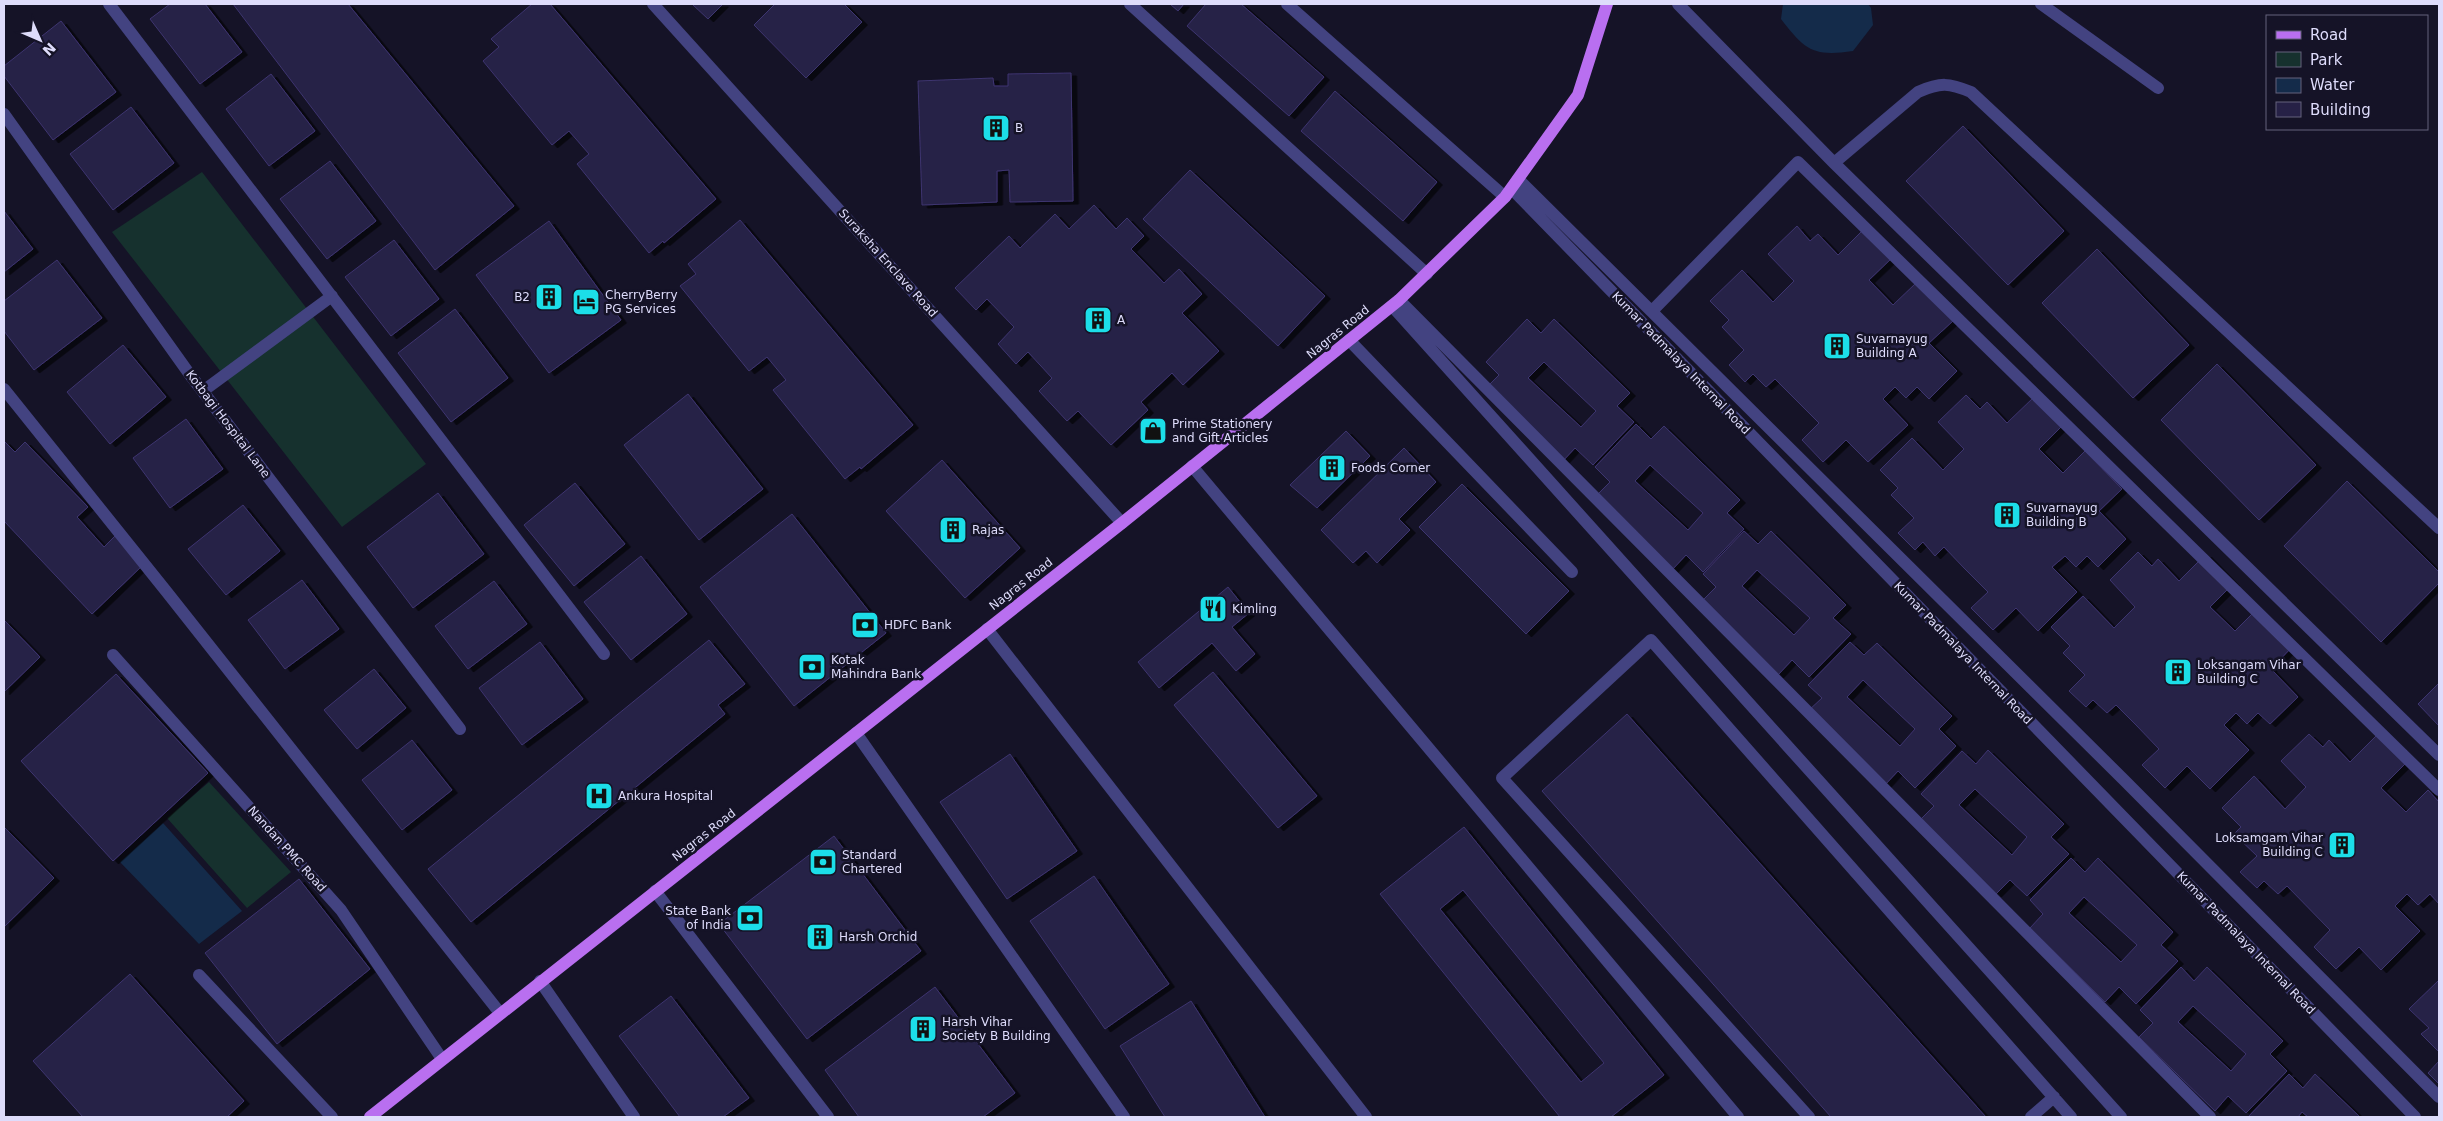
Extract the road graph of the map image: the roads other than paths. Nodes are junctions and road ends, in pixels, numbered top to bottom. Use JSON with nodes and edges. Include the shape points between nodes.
{"nodes":[{"id":1,"x":109,"y":4,"type":"edge"},
{"id":2,"x":653,"y":4,"type":"edge"},
{"id":3,"x":1130,"y":4,"type":"edge"},
{"id":4,"x":1287,"y":4,"type":"edge"},
{"id":5,"x":1608,"y":4,"type":"edge"},
{"id":6,"x":1678,"y":4,"type":"edge"},
{"id":7,"x":2041,"y":4,"type":"edge"},
{"id":8,"x":2158,"y":88,"type":"dead end"},
{"id":9,"x":4,"y":114,"type":"edge"},
{"id":10,"x":1834,"y":163,"type":"junction"},
{"id":11,"x":1512,"y":188,"type":"junction"},
{"id":12,"x":1427,"y":274,"type":"junction"},
{"id":13,"x":332,"y":296,"type":"junction"},
{"id":14,"x":1396,"y":303,"type":"junction"},
{"id":15,"x":1652,"y":312,"type":"junction"},
{"id":16,"x":1349,"y":340,"type":"junction"},
{"id":17,"x":4,"y":389,"type":"edge"},
{"id":18,"x":203,"y":391,"type":"junction"},
{"id":19,"x":1192,"y":466,"type":"junction"},
{"id":20,"x":1122,"y":523,"type":"junction"},
{"id":21,"x":2439,"y":528,"type":"edge"},
{"id":22,"x":1572,"y":572,"type":"dead end"},
{"id":23,"x":987,"y":629,"type":"junction"},
{"id":24,"x":604,"y":654,"type":"dead end"},
{"id":25,"x":113,"y":655,"type":"dead end"},
{"id":26,"x":460,"y":729,"type":"dead end"},
{"id":27,"x":856,"y":733,"type":"junction"},
{"id":28,"x":2439,"y":755,"type":"edge"},
{"id":29,"x":2439,"y":790,"type":"edge"},
{"id":30,"x":655,"y":891,"type":"junction"},
{"id":31,"x":199,"y":975,"type":"dead end"},
{"id":32,"x":540,"y":981,"type":"junction"},
{"id":33,"x":500,"y":1013,"type":"junction"},
{"id":34,"x":442,"y":1059,"type":"junction"},
{"id":35,"x":2054,"y":1097,"type":"junction"},
{"id":36,"x":2439,"y":1097,"type":"edge"},
{"id":37,"x":332,"y":1117,"type":"edge"},
{"id":38,"x":370,"y":1117,"type":"edge"},
{"id":39,"x":634,"y":1117,"type":"edge"},
{"id":40,"x":828,"y":1117,"type":"edge"},
{"id":41,"x":1124,"y":1117,"type":"edge"},
{"id":42,"x":1366,"y":1117,"type":"edge"},
{"id":43,"x":1738,"y":1117,"type":"edge"},
{"id":44,"x":1810,"y":1117,"type":"edge"},
{"id":45,"x":2031,"y":1117,"type":"edge"},
{"id":46,"x":2071,"y":1117,"type":"edge"},
{"id":47,"x":2121,"y":1117,"type":"edge"},
{"id":48,"x":2210,"y":1117,"type":"edge"},
{"id":49,"x":2415,"y":1117,"type":"edge"}],
"edges":[{"from":1,"to":13,"type":"street"},
{"from":2,"to":20,"type":"street","name":"Suraksha Enclave Road"},
{"from":3,"to":12,"type":"street"},
{"from":4,"to":11,"type":"street"},
{"from":5,"to":11,"type":"main road","name":"Nagras Road","via":[[1578,95]]},
{"from":6,"to":10,"type":"street"},
{"from":7,"to":8,"type":"street"},
{"from":9,"to":18,"type":"street","name":"Kotbagi Hospital Lane"},
{"from":10,"to":21,"type":"street","via":[[1918,92],[1934,85],[1951,84],[1971,92]]},
{"from":10,"to":28,"type":"street"},
{"from":11,"to":12,"type":"main road","name":"Nagras Road"},
{"from":11,"to":15,"type":"street"},
{"from":11,"to":49,"type":"street","name":"Kumar Padmalaya Internal Road"},
{"from":12,"to":14,"type":"main road","name":"Nagras Road"},
{"from":13,"to":18,"type":"street"},
{"from":13,"to":24,"type":"street"},
{"from":14,"to":16,"type":"main road","name":"Nagras Road"},
{"from":14,"to":47,"type":"street"},
{"from":14,"to":48,"type":"street"},
{"from":15,"to":29,"type":"street","via":[[1798,162]]},
{"from":15,"to":36,"type":"street"},
{"from":16,"to":19,"type":"main road","name":"Nagras Road"},
{"from":16,"to":22,"type":"street"},
{"from":17,"to":33,"type":"street"},
{"from":18,"to":26,"type":"street","name":"Kotbagi Hospital Lane"},
{"from":19,"to":20,"type":"main road","name":"Nagras Road"},
{"from":19,"to":43,"type":"street"},
{"from":20,"to":23,"type":"main road","name":"Nagras Road"},
{"from":23,"to":27,"type":"main road","name":"Nagras Road"},
{"from":23,"to":42,"type":"street"},
{"from":25,"to":34,"type":"street","name":"Nandan PMC Road","via":[[341,910]]},
{"from":27,"to":30,"type":"main road","name":"Nagras Road"},
{"from":27,"to":41,"type":"street"},
{"from":30,"to":32,"type":"main road","name":"Nagras Road"},
{"from":30,"to":40,"type":"street"},
{"from":31,"to":37,"type":"street"},
{"from":32,"to":33,"type":"main road","name":"Nagras Road"},
{"from":32,"to":39,"type":"street"},
{"from":33,"to":34,"type":"main road","name":"Nagras Road"},
{"from":34,"to":38,"type":"main road","name":"Nagras Road"},
{"from":35,"to":44,"type":"street","via":[[1651,640],[1502,778]]},
{"from":35,"to":45,"type":"street"},
{"from":35,"to":46,"type":"street"}]}
